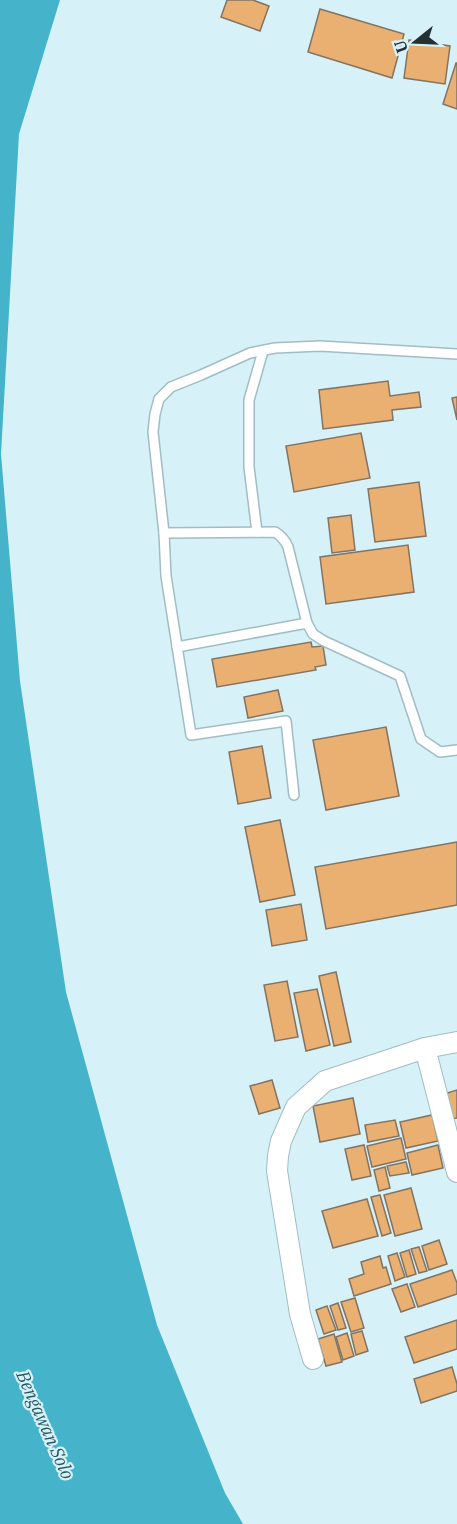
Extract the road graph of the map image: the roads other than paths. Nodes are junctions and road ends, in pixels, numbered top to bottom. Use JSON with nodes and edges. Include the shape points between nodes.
{"nodes":[{"id":1,"x":263,"y":351,"type":"junction"},
{"id":2,"x":457,"y":354,"type":"edge"},
{"id":3,"x":257,"y":532,"type":"junction"},
{"id":4,"x":164,"y":533,"type":"junction"},
{"id":5,"x":307,"y":623,"type":"junction"},
{"id":6,"x":177,"y":646,"type":"junction"},
{"id":7,"x":457,"y":750,"type":"edge"},
{"id":8,"x":294,"y":795,"type":"dead end"},
{"id":9,"x":457,"y":1042,"type":"edge"},
{"id":10,"x":425,"y":1048,"type":"junction"},
{"id":11,"x":457,"y":1172,"type":"edge"},
{"id":12,"x":313,"y":1359,"type":"dead end"}],
"edges":[{"from":1,"to":2,"type":"lane","via":[[320,346]]},
{"from":1,"to":3,"type":"lane","via":[[249,400],[249,467]]},
{"from":1,"to":4,"type":"lane","via":[[171,387],[159,399],[153,432]]},
{"from":3,"to":4,"type":"lane"},
{"from":3,"to":5,"type":"lane","via":[[275,532],[286,541]]},
{"from":4,"to":6,"type":"lane"},
{"from":5,"to":6,"type":"lane"},
{"from":5,"to":7,"type":"lane","via":[[324,641],[400,676],[421,739],[440,752]]},
{"from":6,"to":8,"type":"lane","via":[[191,735],[286,721]]},
{"from":9,"to":10,"type":"street"},
{"from":10,"to":11,"type":"street"},
{"from":10,"to":12,"type":"street","via":[[325,1081],[296,1107],[281,1141],[277,1171],[300,1314]]}]}
